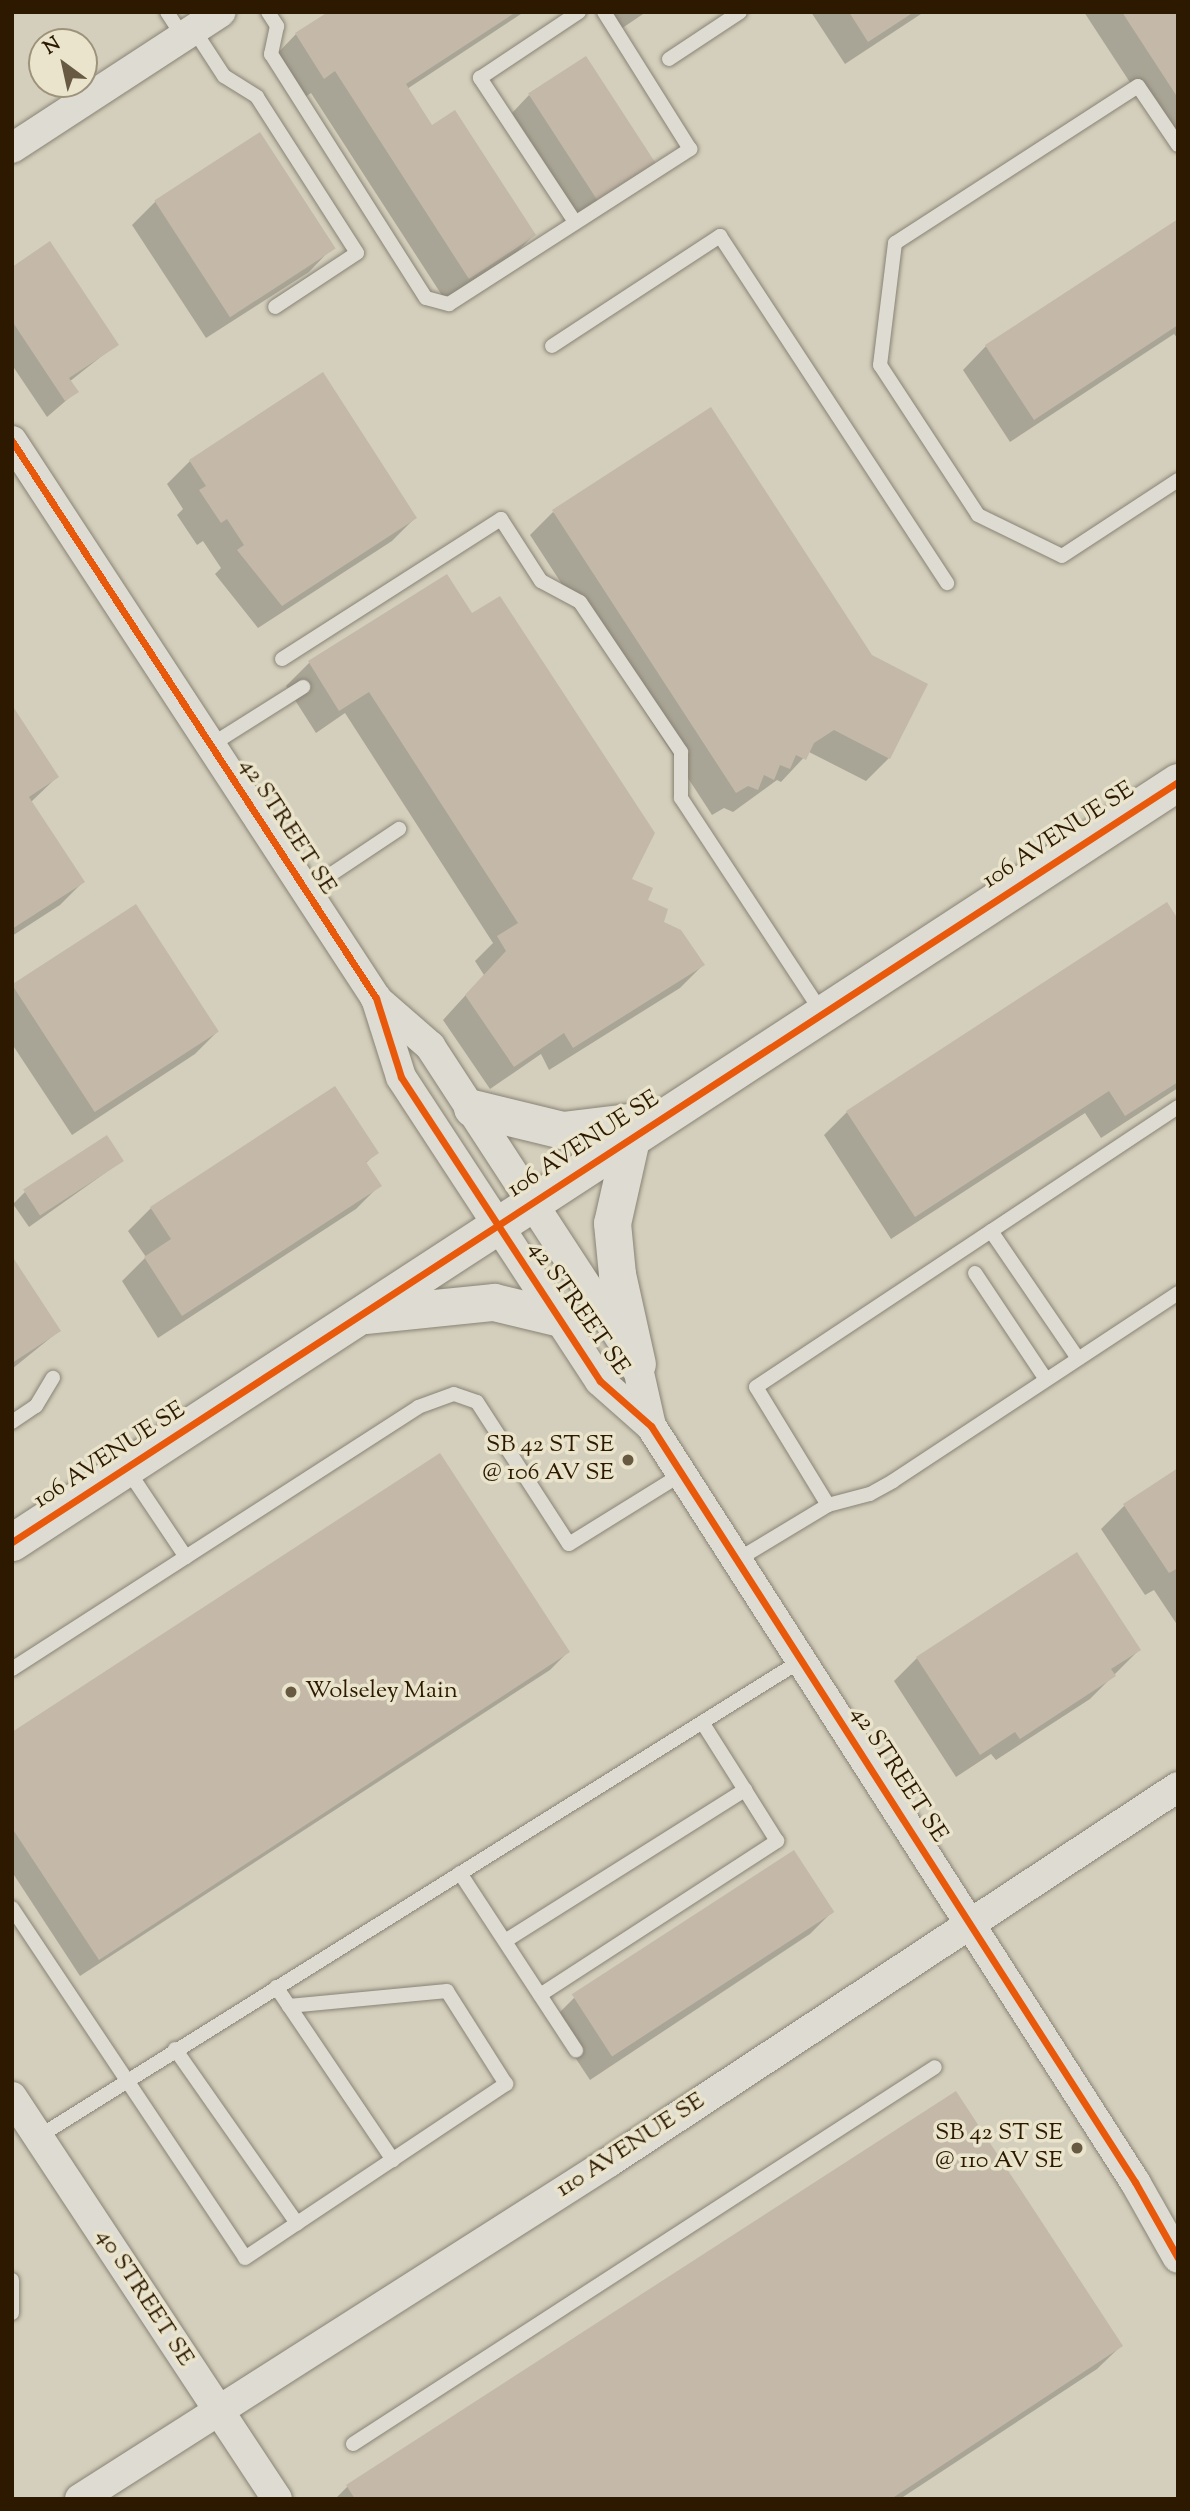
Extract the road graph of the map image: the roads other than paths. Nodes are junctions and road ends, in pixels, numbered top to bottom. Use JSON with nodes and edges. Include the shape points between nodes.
{"nodes":[{"id":1,"x":221,"y":12,"type":"edge"},
{"id":2,"x":268,"y":12,"type":"edge"},
{"id":3,"x":579,"y":12,"type":"edge"},
{"id":4,"x":604,"y":12,"type":"edge"},
{"id":5,"x":740,"y":12,"type":"edge"},
{"id":6,"x":181,"y":26,"type":"edge"},
{"id":7,"x":669,"y":59,"type":"dead end"},
{"id":8,"x":1178,"y":145,"type":"edge"},
{"id":9,"x":12,"y":149,"type":"edge"},
{"id":10,"x":575,"y":222,"type":"junction"},
{"id":11,"x":275,"y":307,"type":"dead end"},
{"id":12,"x":552,"y":346,"type":"dead end"},
{"id":13,"x":12,"y":441,"type":"edge"},
{"id":14,"x":1178,"y":480,"type":"edge"},
{"id":15,"x":947,"y":583,"type":"dead end"},
{"id":16,"x":282,"y":659,"type":"dead end"},
{"id":17,"x":303,"y":687,"type":"dead end"},
{"id":18,"x":211,"y":745,"type":"junction"},
{"id":19,"x":1178,"y":782,"type":"edge"},
{"id":20,"x":399,"y":829,"type":"dead end"},
{"id":21,"x":306,"y":891,"type":"junction"},
{"id":22,"x":376,"y":998,"type":"junction"},
{"id":23,"x":822,"y":1014,"type":"junction"},
{"id":24,"x":472,"y":1108,"type":"junction"},
{"id":25,"x":1175,"y":1114,"type":"edge"},
{"id":26,"x":662,"y":1118,"type":"junction"},
{"id":27,"x":631,"y":1139,"type":"junction"},
{"id":28,"x":531,"y":1203,"type":"junction"},
{"id":29,"x":496,"y":1224,"type":"junction"},
{"id":30,"x":991,"y":1231,"type":"junction"},
{"id":31,"x":975,"y":1273,"type":"dead end"},
{"id":32,"x":1178,"y":1293,"type":"edge"},
{"id":33,"x":360,"y":1315,"type":"junction"},
{"id":34,"x":556,"y":1317,"type":"junction"},
{"id":35,"x":1077,"y":1357,"type":"junction"},
{"id":36,"x":637,"y":1364,"type":"junction"},
{"id":37,"x":53,"y":1378,"type":"dead end"},
{"id":38,"x":1045,"y":1378,"type":"junction"},
{"id":39,"x":12,"y":1422,"type":"edge"},
{"id":40,"x":651,"y":1426,"type":"junction"},
{"id":41,"x":126,"y":1468,"type":"junction"},
{"id":42,"x":682,"y":1474,"type":"junction"},
{"id":43,"x":828,"y":1505,"type":"junction"},
{"id":44,"x":12,"y":1542,"type":"edge"},
{"id":45,"x":186,"y":1557,"type":"junction"},
{"id":46,"x":737,"y":1560,"type":"junction"},
{"id":47,"x":802,"y":1660,"type":"junction"},
{"id":48,"x":12,"y":1670,"type":"edge"},
{"id":49,"x":702,"y":1722,"type":"junction"},
{"id":50,"x":1178,"y":1787,"type":"edge"},
{"id":51,"x":744,"y":1790,"type":"junction"},
{"id":52,"x":460,"y":1873,"type":"junction"},
{"id":53,"x":12,"y":1908,"type":"edge"},
{"id":54,"x":969,"y":1922,"type":"junction"},
{"id":55,"x":505,"y":1941,"type":"junction"},
{"id":56,"x":276,"y":1987,"type":"junction"},
{"id":57,"x":540,"y":1995,"type":"junction"},
{"id":58,"x":289,"y":2007,"type":"junction"},
{"id":59,"x":175,"y":2049,"type":"junction"},
{"id":60,"x":576,"y":2050,"type":"dead end"},
{"id":61,"x":935,"y":2067,"type":"dead end"},
{"id":62,"x":126,"y":2080,"type":"junction"},
{"id":63,"x":12,"y":2097,"type":"edge"},
{"id":64,"x":38,"y":2137,"type":"junction"},
{"id":65,"x":393,"y":2160,"type":"junction"},
{"id":66,"x":297,"y":2223,"type":"junction"},
{"id":67,"x":1178,"y":2258,"type":"edge"},
{"id":68,"x":12,"y":2280,"type":"edge"},
{"id":69,"x":12,"y":2313,"type":"edge"},
{"id":70,"x":217,"y":2411,"type":"junction"},
{"id":71,"x":354,"y":2444,"type":"dead end"},
{"id":72,"x":80,"y":2499,"type":"edge"},
{"id":73,"x":277,"y":2499,"type":"edge"}],
"edges":[{"from":1,"to":6,"type":"street"},
{"from":2,"to":10,"type":"lane","via":[[277,26],[271,54],[426,298],[449,304]]},
{"from":3,"to":10,"type":"lane","via":[[480,78]]},
{"from":4,"to":10,"type":"lane","via":[[690,149]]},
{"from":5,"to":7,"type":"lane"},
{"from":6,"to":9,"type":"street"},
{"from":6,"to":11,"type":"lane","via":[[224,76],[257,97],[356,253]]},
{"from":8,"to":14,"type":"lane","via":[[1138,86],[895,243],[880,365],[978,515],[1062,556]]},
{"from":12,"to":15,"type":"lane","via":[[720,236]]},
{"from":13,"to":18,"type":"street","name":"42 STREET SE"},
{"from":16,"to":23,"type":"lane","via":[[501,519],[541,581],[580,602],[681,752],[681,798]]},
{"from":17,"to":18,"type":"lane"},
{"from":18,"to":21,"type":"street","name":"42 STREET SE"},
{"from":19,"to":23,"type":"street","name":"106 AVENUE SE"},
{"from":20,"to":21,"type":"lane"},
{"from":21,"to":22,"type":"street","name":"42 STREET SE"},
{"from":22,"to":24,"type":"street","name":"42 STREET SE","via":[[430,1046]]},
{"from":22,"to":29,"type":"street","name":"42 STREET SE","via":[[401,1077]]},
{"from":23,"to":26,"type":"street","name":"106 AVENUE SE"},
{"from":24,"to":26,"type":"street","via":[[562,1130]]},
{"from":24,"to":28,"type":"street","name":"42 STREET SE"},
{"from":25,"to":30,"type":"lane"},
{"from":26,"to":27,"type":"street","name":"106 AVENUE SE"},
{"from":27,"to":28,"type":"street","name":"106 AVENUE SE"},
{"from":27,"to":36,"type":"street","via":[[612,1223],[617,1274]]},
{"from":28,"to":29,"type":"street","name":"106 AVENUE SE"},
{"from":28,"to":36,"type":"street","name":"42 STREET SE"},
{"from":29,"to":33,"type":"street","name":"106 AVENUE SE"},
{"from":29,"to":34,"type":"street","name":"42 STREET SE"},
{"from":30,"to":35,"type":"lane"},
{"from":30,"to":43,"type":"lane","via":[[756,1387]]},
{"from":31,"to":38,"type":"lane"},
{"from":32,"to":35,"type":"lane"},
{"from":33,"to":34,"type":"street","via":[[494,1301]]},
{"from":33,"to":41,"type":"street","name":"106 AVENUE SE"},
{"from":34,"to":40,"type":"street","name":"42 STREET SE","via":[[600,1381]]},
{"from":35,"to":38,"type":"lane"},
{"from":36,"to":40,"type":"street","name":"42 STREET SE"},
{"from":37,"to":39,"type":"lane","via":[[36,1406]]},
{"from":38,"to":43,"type":"lane","via":[[893,1481],[870,1494]]},
{"from":40,"to":42,"type":"street","name":"42 STREET SE"},
{"from":41,"to":44,"type":"street","name":"106 AVENUE SE"},
{"from":41,"to":45,"type":"lane"},
{"from":42,"to":45,"type":"lane","via":[[569,1544],[477,1402],[454,1394],[418,1407]]},
{"from":42,"to":46,"type":"street","name":"42 STREET SE"},
{"from":43,"to":46,"type":"lane"},
{"from":45,"to":48,"type":"lane"},
{"from":46,"to":47,"type":"street","name":"42 STREET SE"},
{"from":47,"to":49,"type":"lane"},
{"from":47,"to":54,"type":"street","name":"42 STREET SE"},
{"from":49,"to":51,"type":"lane"},
{"from":49,"to":52,"type":"lane"},
{"from":50,"to":54,"type":"street","name":"110 AVENUE SE"},
{"from":51,"to":55,"type":"lane"},
{"from":51,"to":57,"type":"lane","via":[[778,1841]]},
{"from":52,"to":55,"type":"lane"},
{"from":52,"to":56,"type":"lane"},
{"from":53,"to":62,"type":"lane"},
{"from":54,"to":67,"type":"street","name":"42 STREET SE","via":[[1135,2182]]},
{"from":54,"to":70,"type":"street","name":"110 AVENUE SE","via":[[609,2162]]},
{"from":55,"to":57,"type":"lane"},
{"from":56,"to":58,"type":"lane"},
{"from":56,"to":59,"type":"lane"},
{"from":57,"to":60,"type":"lane"},
{"from":58,"to":65,"type":"lane"},
{"from":58,"to":65,"type":"lane","via":[[446,1991],[506,2084]]},
{"from":59,"to":62,"type":"lane"},
{"from":59,"to":66,"type":"lane"},
{"from":61,"to":71,"type":"lane"},
{"from":62,"to":64,"type":"lane"},
{"from":62,"to":66,"type":"lane","via":[[245,2258]]},
{"from":63,"to":64,"type":"street","name":"40 STREET SE"},
{"from":64,"to":70,"type":"street","name":"40 STREET SE"},
{"from":65,"to":66,"type":"lane"},
{"from":68,"to":69,"type":"lane"},
{"from":70,"to":72,"type":"street","name":"110 AVENUE SE"},
{"from":70,"to":73,"type":"street","name":"40 STREET SE"}]}
